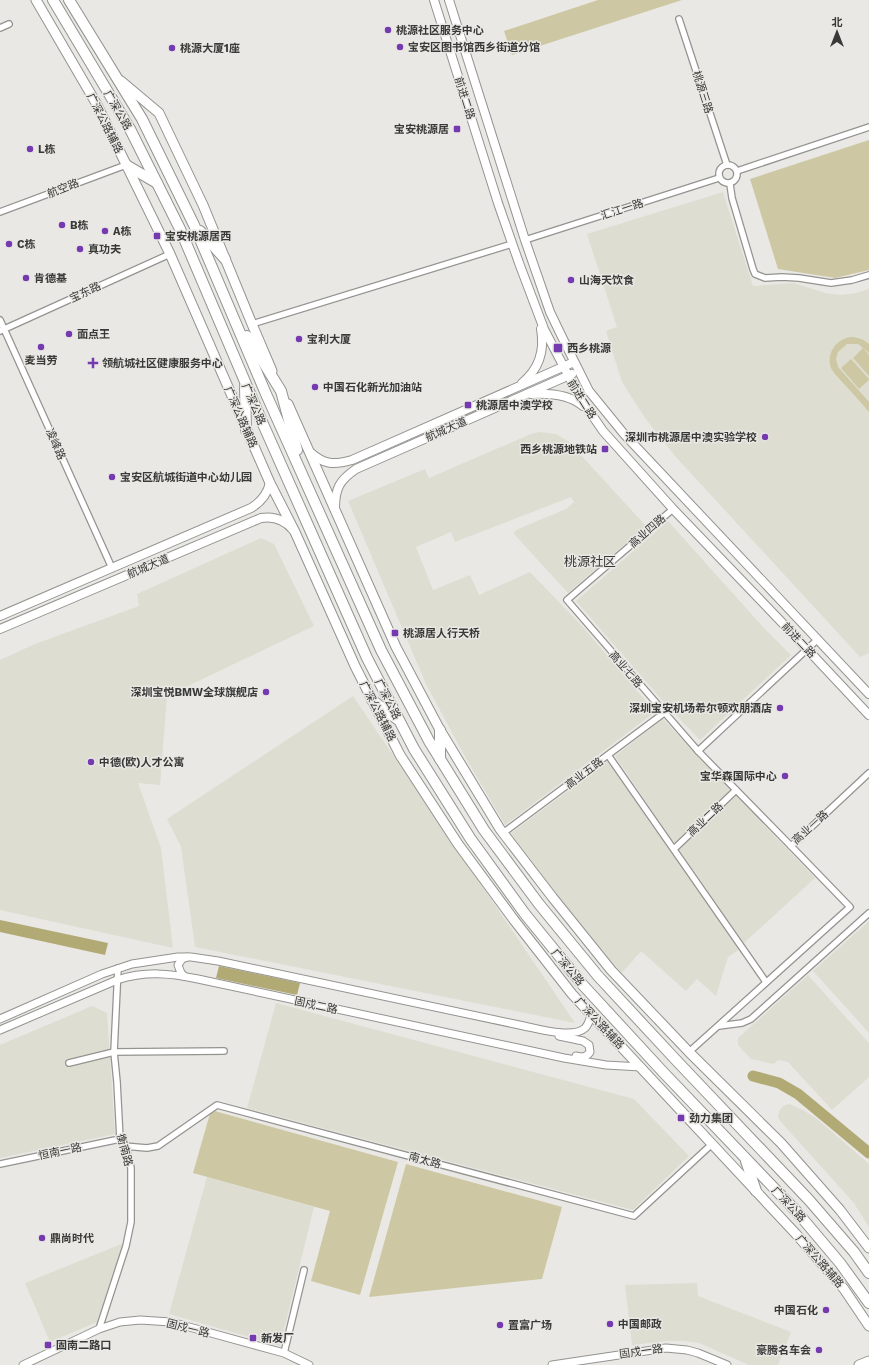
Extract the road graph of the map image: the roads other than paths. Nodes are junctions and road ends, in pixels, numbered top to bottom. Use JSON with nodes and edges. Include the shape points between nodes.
{"nodes":[{"id":1,"x":36,"y":0,"type":"edge"},
{"id":2,"x":53,"y":0,"type":"edge"},
{"id":3,"x":69,"y":0,"type":"edge"},
{"id":4,"x":434,"y":0,"type":"edge"},
{"id":5,"x":449,"y":0,"type":"edge"},
{"id":6,"x":679,"y":19,"type":"dead end"},
{"id":7,"x":9,"y":24,"type":"dead end"},
{"id":8,"x":0,"y":28,"type":"edge"},
{"id":9,"x":117,"y":79,"type":"junction"},
{"id":10,"x":869,"y":127,"type":"edge"},
{"id":11,"x":126,"y":165,"type":"junction"},
{"id":12,"x":727,"y":165,"type":"junction"},
{"id":13,"x":737,"y":171,"type":"junction"},
{"id":14,"x":719,"y":178,"type":"junction"},
{"id":15,"x":157,"y":183,"type":"junction"},
{"id":16,"x":730,"y":184,"type":"junction"},
{"id":17,"x":0,"y":212,"type":"edge"},
{"id":18,"x":194,"y":225,"type":"junction"},
{"id":19,"x":525,"y":240,"type":"junction"},
{"id":20,"x":512,"y":244,"type":"junction"},
{"id":21,"x":170,"y":254,"type":"junction"},
{"id":22,"x":225,"y":259,"type":"junction"},
{"id":23,"x":869,"y":275,"type":"edge"},
{"id":24,"x":230,"y":310,"type":"junction"},
{"id":25,"x":539,"y":317,"type":"junction"},
{"id":26,"x":0,"y":320,"type":"edge"},
{"id":27,"x":252,"y":324,"type":"junction"},
{"id":28,"x":2,"y":330,"type":"edge"},
{"id":29,"x":574,"y":362,"type":"junction"},
{"id":30,"x":563,"y":367,"type":"junction"},
{"id":31,"x":578,"y":371,"type":"junction"},
{"id":32,"x":568,"y":376,"type":"junction"},
{"id":33,"x":244,"y":380,"type":"junction"},
{"id":34,"x":517,"y":387,"type":"junction"},
{"id":35,"x":281,"y":391,"type":"junction"},
{"id":36,"x":521,"y":396,"type":"junction"},
{"id":37,"x":588,"y":411,"type":"junction"},
{"id":38,"x":246,"y":430,"type":"junction"},
{"id":39,"x":310,"y":452,"type":"junction"},
{"id":40,"x":304,"y":477,"type":"junction"},
{"id":41,"x":270,"y":483,"type":"junction"},
{"id":42,"x":335,"y":508,"type":"junction"},
{"id":43,"x":673,"y":509,"type":"junction"},
{"id":44,"x":212,"y":525,"type":"junction"},
{"id":45,"x":295,"y":532,"type":"junction"},
{"id":46,"x":217,"y":537,"type":"junction"},
{"id":47,"x":112,"y":568,"type":"junction"},
{"id":48,"x":567,"y":600,"type":"joint"},
{"id":49,"x":0,"y":615,"type":"edge"},
{"id":50,"x":0,"y":629,"type":"edge"},
{"id":51,"x":818,"y":639,"type":"junction"},
{"id":52,"x":807,"y":649,"type":"junction"},
{"id":53,"x":869,"y":694,"type":"edge"},
{"id":54,"x":372,"y":700,"type":"junction"},
{"id":55,"x":664,"y":713,"type":"junction"},
{"id":56,"x":869,"y":715,"type":"edge"},
{"id":57,"x":400,"y":721,"type":"junction"},
{"id":58,"x":440,"y":730,"type":"junction"},
{"id":59,"x":698,"y":751,"type":"junction"},
{"id":60,"x":608,"y":755,"type":"junction"},
{"id":61,"x":440,"y":759,"type":"junction"},
{"id":62,"x":869,"y":773,"type":"edge"},
{"id":63,"x":736,"y":790,"type":"junction"},
{"id":64,"x":503,"y":833,"type":"junction"},
{"id":65,"x":791,"y":846,"type":"junction"},
{"id":66,"x":674,"y":849,"type":"junction"},
{"id":67,"x":869,"y":913,"type":"edge"},
{"id":68,"x":187,"y":957,"type":"junction"},
{"id":69,"x":118,"y":968,"type":"junction"},
{"id":70,"x":184,"y":976,"type":"junction"},
{"id":71,"x":117,"y":980,"type":"junction"},
{"id":72,"x":766,"y":982,"type":"junction"},
{"id":73,"x":591,"y":1014,"type":"junction"},
{"id":74,"x":0,"y":1019,"type":"edge"},
{"id":75,"x":524,"y":1026,"type":"junction"},
{"id":76,"x":718,"y":1026,"type":"junction"},
{"id":77,"x":0,"y":1030,"type":"edge"},
{"id":78,"x":520,"y":1048,"type":"junction"},
{"id":79,"x":224,"y":1051,"type":"dead end"},
{"id":80,"x":114,"y":1052,"type":"junction"},
{"id":81,"x":689,"y":1052,"type":"junction"},
{"id":82,"x":69,"y":1063,"type":"dead end"},
{"id":83,"x":641,"y":1067,"type":"junction"},
{"id":84,"x":120,"y":1139,"type":"junction"},
{"id":85,"x":712,"y":1144,"type":"junction"},
{"id":86,"x":124,"y":1146,"type":"junction"},
{"id":87,"x":745,"y":1157,"type":"junction"},
{"id":88,"x":0,"y":1164,"type":"edge"},
{"id":89,"x":756,"y":1191,"type":"junction"},
{"id":90,"x":869,"y":1248,"type":"edge"},
{"id":91,"x":304,"y":1270,"type":"dead end"},
{"id":92,"x":869,"y":1273,"type":"edge"},
{"id":93,"x":869,"y":1304,"type":"edge"},
{"id":94,"x":869,"y":1326,"type":"edge"},
{"id":95,"x":99,"y":1329,"type":"junction"},
{"id":96,"x":284,"y":1353,"type":"junction"},
{"id":97,"x":869,"y":1361,"type":"edge"},
{"id":98,"x":23,"y":1365,"type":"edge"},
{"id":99,"x":309,"y":1365,"type":"edge"},
{"id":100,"x":552,"y":1365,"type":"edge"},
{"id":101,"x":727,"y":1365,"type":"edge"},
{"id":102,"x":859,"y":1365,"type":"edge"}],
"edges":[{"from":1,"to":11,"type":"main road","name":"广深公路辅路","via":[[96,103]]},
{"from":2,"to":15,"type":"highway","name":"广深公路","via":[[130,128]]},
{"from":3,"to":9,"type":"highway","name":"广深公路"},
{"from":4,"to":20,"type":"main road","name":"前进二路"},
{"from":5,"to":19,"type":"main road","name":"前进二路"},
{"from":6,"to":12,"type":"street","name":"桃源三路"},
{"from":7,"to":8,"type":"street"},
{"from":9,"to":18,"type":"highway","name":"广深公路","via":[[142,119]]},
{"from":9,"to":22,"type":"main road","via":[[159,113],[203,205]]},
{"from":10,"to":13,"type":"street"},
{"from":11,"to":15,"type":"highway"},
{"from":11,"to":17,"type":"street","name":"航空路"},
{"from":11,"to":21,"type":"main road","name":"广深公路辅路"},
{"from":12,"to":13,"type":"street","via":[[733,166]]},
{"from":12,"to":14,"type":"street","via":[[720,170]]},
{"from":13,"to":16,"type":"street","via":[[736,179]]},
{"from":14,"to":16,"type":"street"},
{"from":14,"to":19,"type":"street","name":"汇江一路"},
{"from":15,"to":33,"type":"highway","name":"广深公路","via":[[180,229]]},
{"from":16,"to":23,"type":"street","via":[[755,274],[765,278],[799,278],[831,283]]},
{"from":18,"to":22,"type":"highway"},
{"from":18,"to":24,"type":"highway","name":"广深公路"},
{"from":19,"to":29,"type":"main road","name":"前进二路","via":[[550,312]]},
{"from":20,"to":25,"type":"main road","name":"前进二路"},
{"from":20,"to":27,"type":"street"},
{"from":21,"to":28,"type":"street","name":"宝东路"},
{"from":21,"to":38,"type":"main road","name":"广深公路辅路"},
{"from":22,"to":27,"type":"main road"},
{"from":24,"to":35,"type":"highway"},
{"from":24,"to":40,"type":"highway","name":"广深公路"},
{"from":25,"to":30,"type":"main road","name":"前进二路"},
{"from":25,"to":34,"type":"main road","via":[[543,343],[539,362],[527,379]]},
{"from":26,"to":28,"type":"street","name":"凌峰路"},
{"from":27,"to":35,"type":"main road"},
{"from":28,"to":47,"type":"street","name":"凌峰路"},
{"from":29,"to":30,"type":"main road","name":"航城大道"},
{"from":29,"to":31,"type":"main road","name":"前进二路"},
{"from":30,"to":32,"type":"main road","name":"前进二路"},
{"from":30,"to":34,"type":"main road","name":"航城大道"},
{"from":31,"to":32,"type":"main road","name":"航城大道"},
{"from":31,"to":51,"type":"main road","name":"前进二路","via":[[589,392],[613,421]]},
{"from":32,"to":36,"type":"main road","name":"航城大道"},
{"from":32,"to":37,"type":"main road","name":"前进二路"},
{"from":33,"to":38,"type":"highway"},
{"from":33,"to":57,"type":"highway","name":"广深公路","via":[[364,651]]},
{"from":34,"to":39,"type":"main road","name":"航城大道","via":[[352,460],[332,464],[317,459]]},
{"from":35,"to":39,"type":"main road"},
{"from":35,"to":40,"type":"highway"},
{"from":36,"to":37,"type":"main road","via":[[540,393],[570,398]]},
{"from":36,"to":42,"type":"main road","name":"航城大道","via":[[356,469],[348,474],[337,488]]},
{"from":37,"to":43,"type":"main road","name":"前进二路"},
{"from":38,"to":41,"type":"main road","name":"广深公路辅路"},
{"from":39,"to":42,"type":"main road"},
{"from":40,"to":61,"type":"highway","name":"广深公路","via":[[382,650]]},
{"from":41,"to":44,"type":"main road","name":"航城大道","via":[[268,491],[259,503]]},
{"from":41,"to":45,"type":"main road","name":"广深公路辅路"},
{"from":42,"to":58,"type":"main road","via":[[396,647]]},
{"from":43,"to":48,"type":"street","name":"高业四路"},
{"from":43,"to":52,"type":"main road","name":"前进二路"},
{"from":44,"to":46,"type":"main road","via":[[216,524],[221,528]]},
{"from":44,"to":47,"type":"main road","name":"航城大道"},
{"from":45,"to":46,"type":"main road","name":"航城大道","via":[[280,520],[261,518]]},
{"from":45,"to":54,"type":"main road","name":"广深公路辅路"},
{"from":46,"to":50,"type":"main road","name":"航城大道"},
{"from":47,"to":49,"type":"main road","name":"航城大道"},
{"from":48,"to":55,"type":"street","name":"高业七路"},
{"from":51,"to":52,"type":"street"},
{"from":51,"to":53,"type":"main road","name":"前进二路"},
{"from":52,"to":56,"type":"main road","name":"前进二路"},
{"from":52,"to":59,"type":"street"},
{"from":54,"to":57,"type":"highway"},
{"from":54,"to":73,"type":"main road","name":"广深公路辅路","via":[[400,755],[458,844],[518,926]]},
{"from":55,"to":59,"type":"street","name":"高业七路"},
{"from":55,"to":60,"type":"street","name":"高业五路"},
{"from":57,"to":87,"type":"highway","name":"广深公路","via":[[414,749],[470,838],[525,914],[582,984]]},
{"from":58,"to":61,"type":"highway"},
{"from":58,"to":64,"type":"main road"},
{"from":59,"to":63,"type":"street","name":"高业七路"},
{"from":60,"to":64,"type":"street","name":"高业五路"},
{"from":60,"to":66,"type":"street"},
{"from":61,"to":92,"type":"highway","name":"广深公路","via":[[488,836],[598,976],[809,1200]]},
{"from":62,"to":65,"type":"street","name":"高业一路"},
{"from":63,"to":65,"type":"street","name":"高业一路"},
{"from":63,"to":66,"type":"street","name":"高业二路"},
{"from":64,"to":81,"type":"main road","via":[[611,970]]},
{"from":65,"to":72,"type":"street","via":[[850,908]]},
{"from":66,"to":72,"type":"street"},
{"from":67,"to":76,"type":"street","via":[[751,1019],[742,1023]]},
{"from":68,"to":69,"type":"street","name":"固戍二路","via":[[148,961]]},
{"from":68,"to":70,"type":"street","via":[[178,965]]},
{"from":68,"to":75,"type":"street","name":"固戍二路","via":[[218,961]]},
{"from":69,"to":71,"type":"street","name":"衡南路"},
{"from":69,"to":74,"type":"street","name":"固戍二路"},
{"from":70,"to":71,"type":"street","name":"固戍二路","via":[[146,973]]},
{"from":70,"to":78,"type":"street","name":"固戍二路"},
{"from":71,"to":77,"type":"street","name":"固戍二路"},
{"from":71,"to":80,"type":"street","name":"衡南路"},
{"from":72,"to":76,"type":"street"},
{"from":73,"to":75,"type":"street","name":"固戍二路","via":[[586,1028],[575,1033]]},
{"from":73,"to":83,"type":"main road","name":"广深公路辅路"},
{"from":75,"to":78,"type":"street","via":[[585,1042],[590,1047],[590,1052],[583,1057]]},
{"from":76,"to":81,"type":"street"},
{"from":78,"to":83,"type":"street","name":"固戍二路","via":[[591,1063]]},
{"from":79,"to":80,"type":"street"},
{"from":80,"to":82,"type":"street"},
{"from":80,"to":84,"type":"street","name":"衡南路"},
{"from":81,"to":90,"type":"main road","via":[[781,1143],[840,1210]]},
{"from":83,"to":85,"type":"main road","name":"广深公路辅路"},
{"from":84,"to":86,"type":"street","name":"衡南路"},
{"from":84,"to":88,"type":"street","name":"恒南一路"},
{"from":85,"to":86,"type":"street","name":"南太路","via":[[634,1216],[217,1105],[158,1146]]},
{"from":85,"to":89,"type":"main road","name":"广深公路辅路"},
{"from":86,"to":95,"type":"street","name":"衡南路","via":[[131,1168],[132,1222]]},
{"from":87,"to":89,"type":"highway"},
{"from":87,"to":93,"type":"highway","name":"广深公路","via":[[798,1212],[840,1263]]},
{"from":89,"to":94,"type":"main road","name":"广深公路辅路","via":[[844,1289]]},
{"from":91,"to":96,"type":"street"},
{"from":95,"to":96,"type":"street","name":"固戍一路","via":[[120,1322],[140,1320],[171,1322]]},
{"from":95,"to":98,"type":"street","name":"固戍一路"},
{"from":96,"to":99,"type":"street","name":"固戍一路"},
{"from":97,"to":102,"type":"main road"},
{"from":100,"to":101,"type":"street","name":"固戍一路","via":[[666,1348],[693,1352]]}]}
